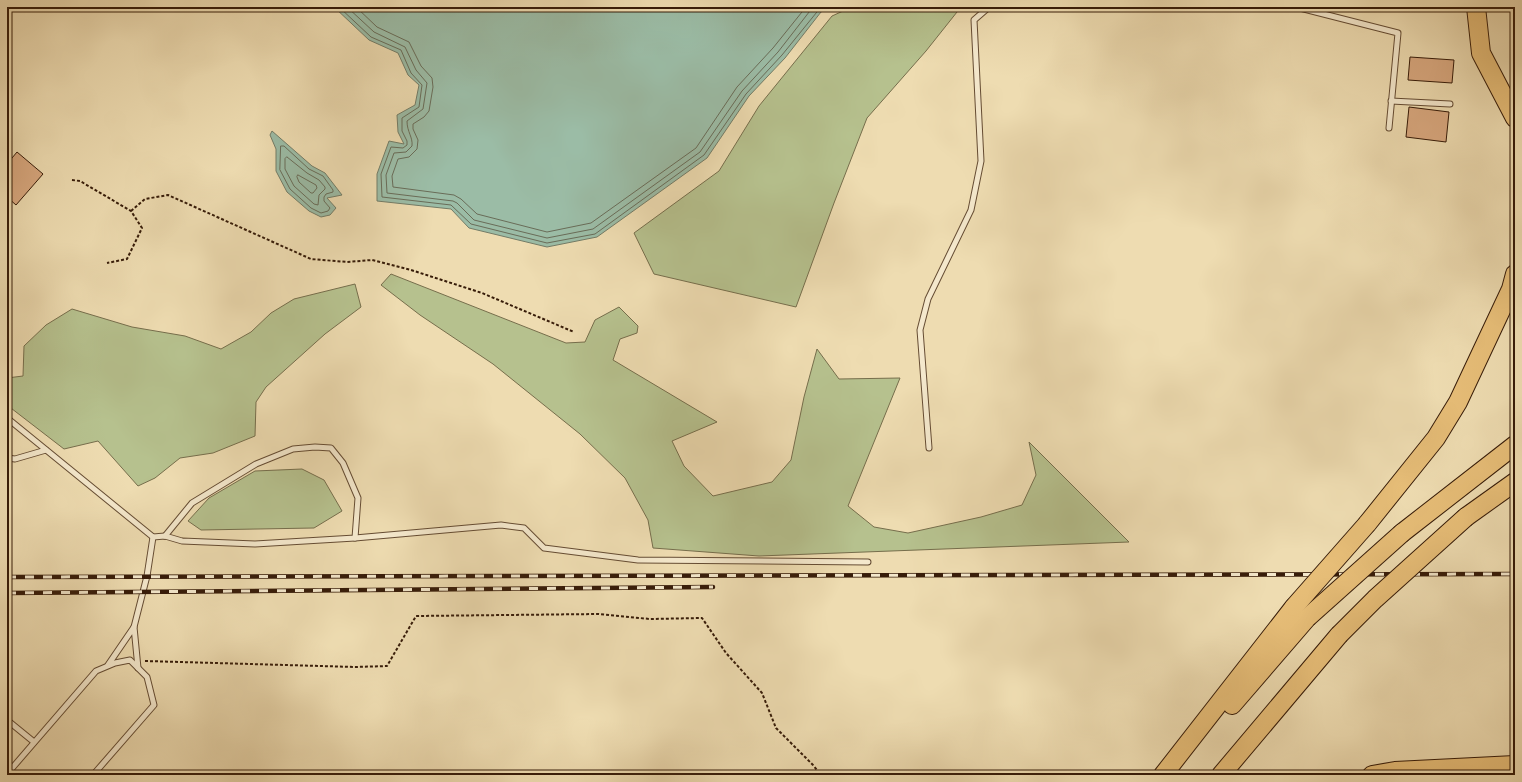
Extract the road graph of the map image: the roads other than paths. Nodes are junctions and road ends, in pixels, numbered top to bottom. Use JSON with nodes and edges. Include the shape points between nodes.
{"nodes":[{"id":1,"x":989,"y":7,"type":"edge"},
{"id":2,"x":1296,"y":7,"type":"edge"},
{"id":3,"x":1476,"y":7,"type":"edge"},
{"id":4,"x":1391,"y":101,"type":"junction"},
{"id":5,"x":1450,"y":104,"type":"dead end"},
{"id":6,"x":1515,"y":118,"type":"edge"},
{"id":7,"x":1389,"y":128,"type":"dead end"},
{"id":8,"x":1515,"y":274,"type":"edge"},
{"id":9,"x":7,"y":418,"type":"edge"},
{"id":10,"x":1515,"y":445,"type":"edge"},
{"id":11,"x":929,"y":448,"type":"dead end"},
{"id":12,"x":46,"y":450,"type":"junction"},
{"id":13,"x":7,"y":458,"type":"edge"},
{"id":14,"x":1515,"y":482,"type":"edge"},
{"id":15,"x":165,"y":536,"type":"junction"},
{"id":16,"x":153,"y":537,"type":"junction"},
{"id":17,"x":355,"y":538,"type":"junction"},
{"id":18,"x":868,"y":562,"type":"dead end"},
{"id":19,"x":1300,"y":613,"type":"junction"},
{"id":20,"x":134,"y":627,"type":"junction"},
{"id":21,"x":107,"y":666,"type":"junction"},
{"id":22,"x":138,"y":668,"type":"junction"},
{"id":23,"x":7,"y":720,"type":"edge"},
{"id":24,"x":34,"y":742,"type":"junction"},
{"id":25,"x":1515,"y":765,"type":"edge"},
{"id":26,"x":7,"y":774,"type":"edge"},
{"id":27,"x":93,"y":775,"type":"edge"},
{"id":28,"x":1163,"y":775,"type":"edge"},
{"id":29,"x":1171,"y":775,"type":"edge"},
{"id":30,"x":1221,"y":775,"type":"edge"},
{"id":31,"x":1372,"y":775,"type":"edge"}],
"edges":[{"from":1,"to":11,"type":"lane","via":[[974,20],[980,161],[971,210],[928,299],[920,330]]},
{"from":2,"to":4,"type":"lane","via":[[1398,33]]},
{"from":3,"to":6,"type":"highway","via":[[1481,53]]},
{"from":4,"to":5,"type":"lane"},
{"from":4,"to":7,"type":"lane"},
{"from":8,"to":19,"type":"highway","bridge":true,"via":[[1511,289],[1458,402],[1436,438]]},
{"from":9,"to":12,"type":"lane"},
{"from":10,"to":19,"type":"highway","bridge":true},
{"from":12,"to":13,"type":"lane","via":[[15,459]]},
{"from":12,"to":16,"type":"lane"},
{"from":14,"to":30,"type":"highway","bridge":true,"via":[[1466,517],[1375,599],[1339,635]]},
{"from":15,"to":16,"type":"lane"},
{"from":15,"to":17,"type":"lane","via":[[182,541],[255,544]]},
{"from":15,"to":17,"type":"lane","via":[[192,503],[218,486],[256,464],[293,448],[315,447],[331,448],[343,463],[358,498]]},
{"from":16,"to":20,"type":"lane","via":[[147,576]]},
{"from":17,"to":18,"type":"lane","via":[[501,525],[524,528],[544,548],[638,560]]},
{"from":19,"to":28,"type":"highway"},
{"from":19,"to":29,"type":"highway"},
{"from":20,"to":21,"type":"lane"},
{"from":20,"to":22,"type":"lane"},
{"from":21,"to":22,"type":"lane","via":[[130,660]]},
{"from":21,"to":24,"type":"lane","via":[[96,671]]},
{"from":22,"to":27,"type":"lane","via":[[147,677],[154,705]]},
{"from":23,"to":24,"type":"lane"},
{"from":24,"to":26,"type":"lane"},
{"from":25,"to":31,"type":"highway","via":[[1395,771]]}]}
